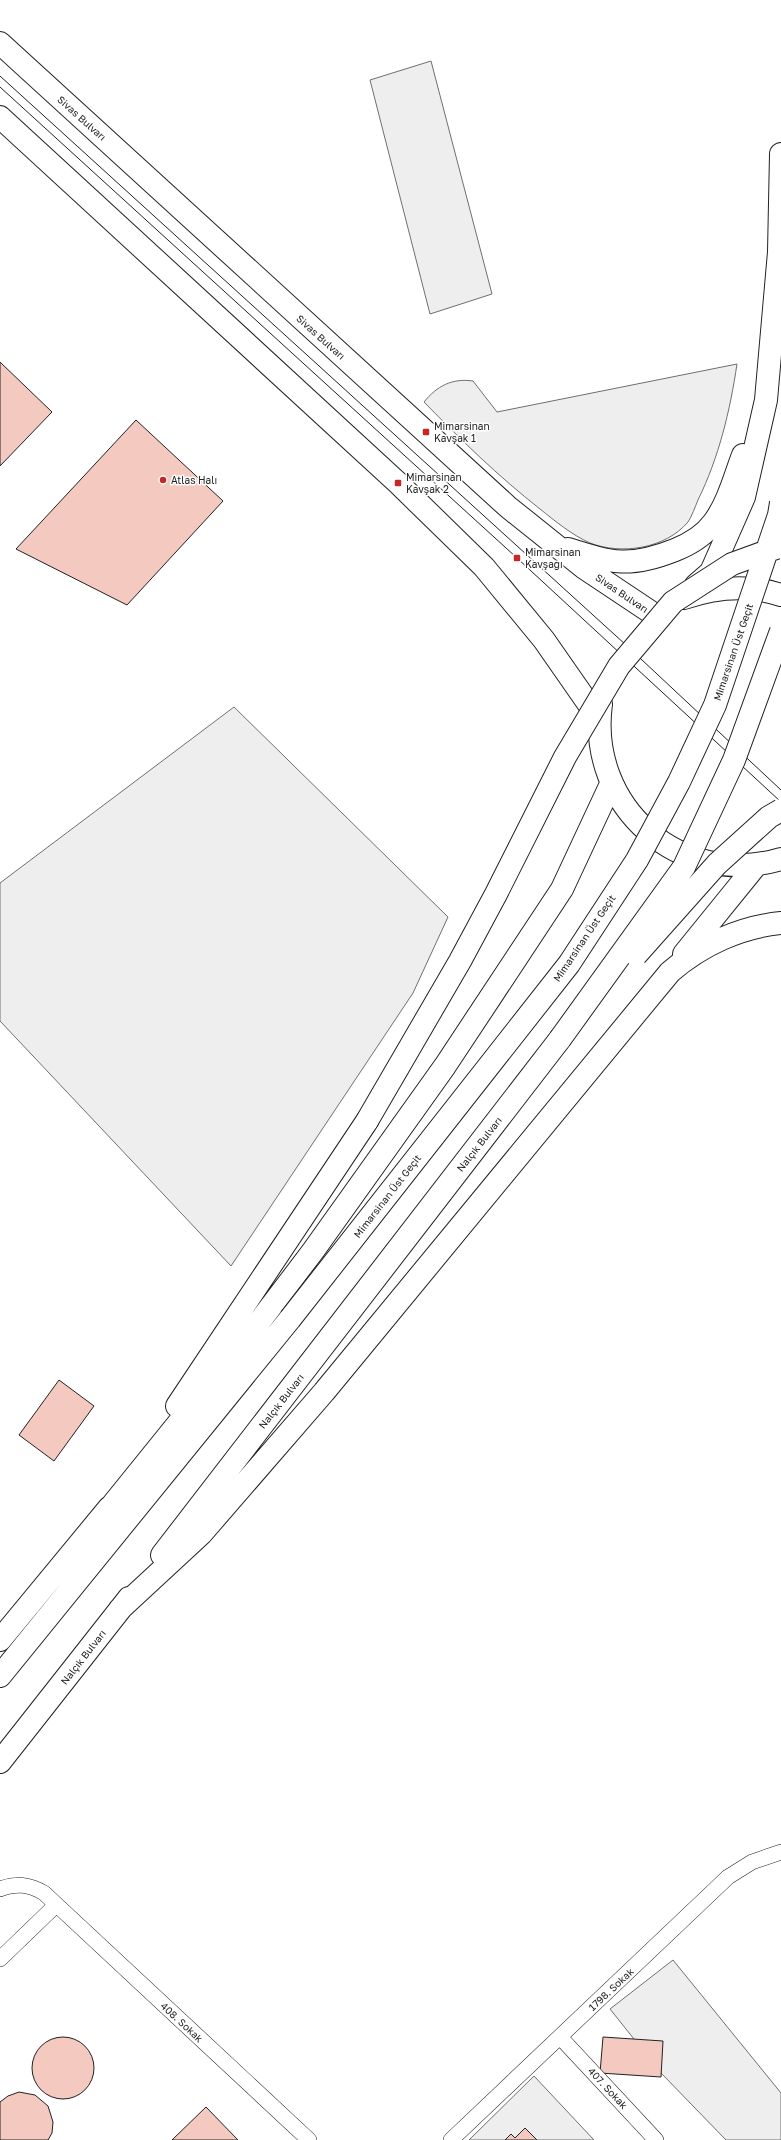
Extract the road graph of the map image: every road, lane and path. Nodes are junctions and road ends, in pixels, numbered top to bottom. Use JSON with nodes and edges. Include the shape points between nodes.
{"nodes":[{"id":1,"x":0,"y":44,"type":"edge"},
{"id":2,"x":0,"y":117,"type":"edge"},
{"id":3,"x":781,"y":154,"type":"edge"},
{"id":4,"x":766,"y":400,"type":"junction"},
{"id":5,"x":781,"y":503,"type":"edge"},
{"id":6,"x":545,"y":538,"type":"junction"},
{"id":7,"x":781,"y":547,"type":"edge"},
{"id":8,"x":781,"y":595,"type":"edge"},
{"id":9,"x":680,"y":600,"type":"junction"},
{"id":10,"x":655,"y":614,"type":"junction"},
{"id":11,"x":781,"y":631,"type":"edge"},
{"id":12,"x":599,"y":719,"type":"junction"},
{"id":13,"x":611,"y":784,"type":"junction"},
{"id":14,"x":781,"y":810,"type":"edge"},
{"id":15,"x":781,"y":858,"type":"edge"},
{"id":16,"x":756,"y":864,"type":"junction"},
{"id":17,"x":781,"y":923,"type":"edge"},
{"id":18,"x":670,"y":972,"type":"junction"},
{"id":19,"x":560,"y":1039,"type":"junction"},
{"id":20,"x":101,"y":1519,"type":"junction"},
{"id":21,"x":120,"y":1609,"type":"junction"},
{"id":22,"x":0,"y":1640,"type":"edge"},
{"id":23,"x":0,"y":1676,"type":"edge"},
{"id":24,"x":0,"y":1762,"type":"edge"},
{"id":25,"x":781,"y":1852,"type":"edge"},
{"id":26,"x":0,"y":1889,"type":"edge"},
{"id":27,"x":56,"y":1904,"type":"junction"},
{"id":28,"x":0,"y":1959,"type":"edge"},
{"id":29,"x":560,"y":2037,"type":"junction"},
{"id":30,"x":305,"y":2138,"type":"edge"},
{"id":31,"x":450,"y":2140,"type":"edge"},
{"id":32,"x":656,"y":2140,"type":"edge"}],
"edges":[{"from":1,"to":6,"type":"highway","name":"Sivas Bulvarı"},
{"from":2,"to":12,"type":"highway","via":[[398,483],[484,567],[544,640]]},
{"from":3,"to":4,"type":"highway","via":[[778,252]]},
{"from":4,"to":6,"type":"highway","via":[[721,510],[705,532],[689,544],[654,559],[624,562],[590,556]]},
{"from":4,"to":9,"type":"highway","via":[[744,497],[711,572]]},
{"from":5,"to":23,"type":"highway","name":"Mimarsinan Üst Geçit","bridge":true,"via":[[715,705],[679,782],[637,860],[569,964],[290,1319]]},
{"from":6,"to":10,"type":"highway","name":"Sivas Bulvarı","via":[[583,567]]},
{"from":7,"to":20,"type":"highway","bridge":true,"via":[[732,564],[673,602],[619,666],[565,757],[460,961],[367,1121]]},
{"from":8,"to":9,"type":"highway","via":[[768,590],[738,587],[708,590]]},
{"from":9,"to":10,"type":"highway"},
{"from":10,"to":12,"type":"highway","via":[[633,635],[616,658],[608,675]]},
{"from":11,"to":19,"type":"highway","bridge":true,"via":[[734,760],[684,867]]},
{"from":12,"to":13,"type":"highway","via":[[599,741]]},
{"from":13,"to":16,"type":"highway","via":[[630,815],[656,839],[668,846],[687,856],[721,865]]},
{"from":13,"to":20,"type":"highway","via":[[562,889],[445,1066],[308,1257],[183,1419]]},
{"from":14,"to":19,"type":"highway","bridge":true,"via":[[769,817],[717,864]]},
{"from":15,"to":16,"type":"highway"},
{"from":16,"to":18,"type":"highway"},
{"from":17,"to":18,"type":"highway","via":[[757,927],[716,941],[696,952]]},
{"from":18,"to":21,"type":"highway","via":[[324,1392],[200,1534]]},
{"from":19,"to":21,"type":"highway","name":"Nalçık Bulvarı"},
{"from":20,"to":22,"type":"highway"},
{"from":21,"to":24,"type":"highway","name":"Nalçık Bulvarı"},
{"from":25,"to":29,"type":"street","name":"1798. Sokak","via":[[752,1862],[728,1877]]},
{"from":26,"to":27,"type":"street","name":"408. Sokak","via":[[16,1884],[26,1885],[44,1893]]},
{"from":27,"to":28,"type":"street"},
{"from":27,"to":30,"type":"street","name":"408. Sokak"},
{"from":29,"to":31,"type":"street","name":"1798. Sokak"},
{"from":29,"to":32,"type":"street","name":"407. Sokak"}]}
